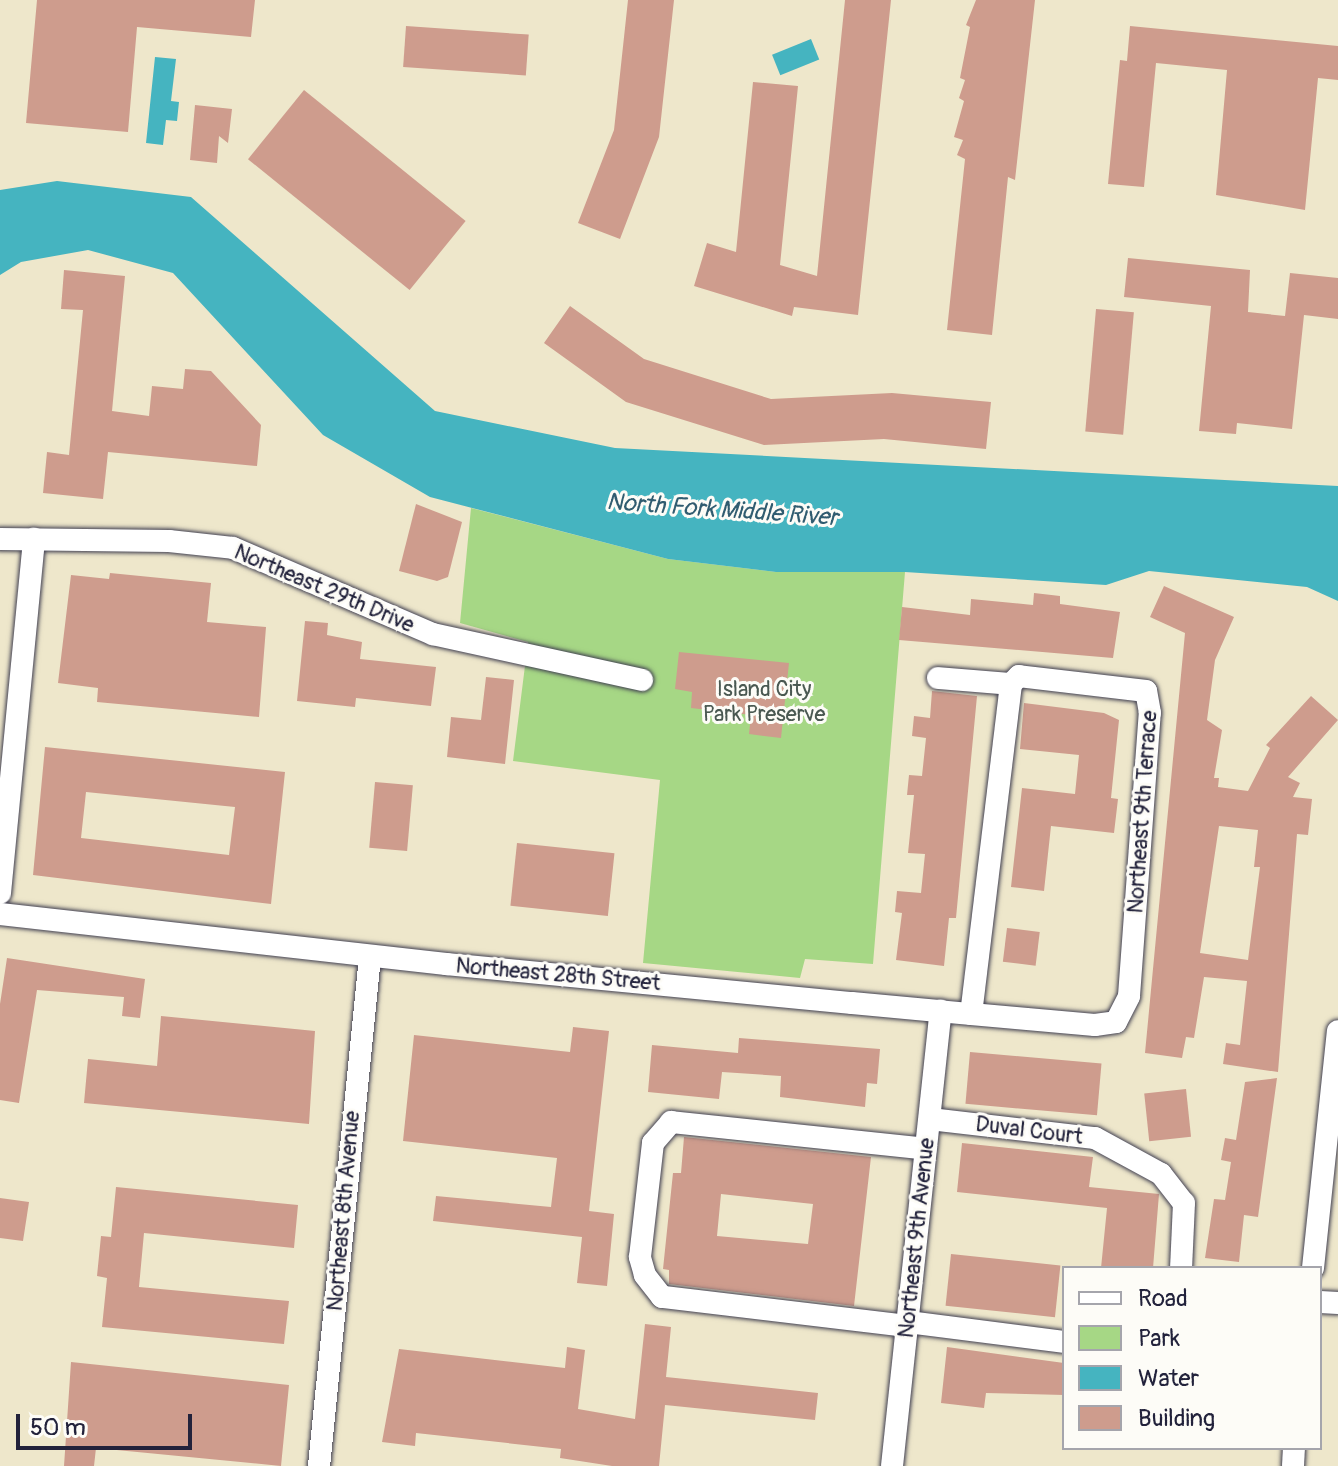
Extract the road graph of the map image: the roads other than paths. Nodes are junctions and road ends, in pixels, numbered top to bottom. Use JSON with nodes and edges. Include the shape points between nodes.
{"nodes":[{"id":1,"x":0,"y":539,"type":"edge"},
{"id":2,"x":34,"y":539,"type":"junction"},
{"id":3,"x":938,"y":678,"type":"dead end"},
{"id":4,"x":642,"y":680,"type":"dead end"},
{"id":5,"x":1011,"y":684,"type":"junction"},
{"id":6,"x":0,"y":893,"type":"edge"},
{"id":7,"x":0,"y":914,"type":"edge"},
{"id":8,"x":370,"y":957,"type":"junction"},
{"id":9,"x":941,"y":1011,"type":"junction"},
{"id":10,"x":971,"y":1014,"type":"junction"},
{"id":11,"x":1116,"y":1022,"type":"joint"},
{"id":12,"x":1338,"y":1031,"type":"edge"},
{"id":13,"x":930,"y":1119,"type":"junction"},
{"id":14,"x":926,"y":1149,"type":"junction"},
{"id":15,"x":1181,"y":1266,"type":"edge"},
{"id":16,"x":1313,"y":1266,"type":"edge"},
{"id":17,"x":908,"y":1324,"type":"junction"},
{"id":18,"x":1062,"y":1342,"type":"edge"},
{"id":19,"x":319,"y":1466,"type":"edge"},
{"id":20,"x":892,"y":1466,"type":"edge"}],
"edges":[{"from":1,"to":2,"type":"street","name":"Northeast 29th Drive"},
{"from":2,"to":4,"type":"street","name":"Northeast 29th Drive","via":[[169,541],[233,548],[433,634]]},
{"from":2,"to":6,"type":"street"},
{"from":3,"to":5,"type":"street","name":"Northeast 9th Terrace"},
{"from":5,"to":10,"type":"street"},
{"from":5,"to":11,"type":"street","name":"Northeast 9th Terrace","via":[[1019,676],[1134,689],[1151,699],[1129,996]]},
{"from":7,"to":8,"type":"street","name":"Northeast 28th Street"},
{"from":8,"to":9,"type":"street","name":"Northeast 28th Street"},
{"from":8,"to":19,"type":"street","name":"Northeast 8th Avenue"},
{"from":9,"to":10,"type":"street","name":"Northeast 28th Street"},
{"from":9,"to":13,"type":"street","name":"Northeast 9th Avenue"},
{"from":10,"to":11,"type":"street","name":"Northeast 28th Street","via":[[1095,1025]]},
{"from":12,"to":16,"type":"street"},
{"from":13,"to":14,"type":"street","name":"Northeast 9th Avenue"},
{"from":13,"to":15,"type":"street","name":"Duval Court","via":[[1095,1138],[1161,1174],[1184,1203]]},
{"from":14,"to":17,"type":"street","name":"Northeast 9th Avenue"},
{"from":14,"to":17,"type":"street","via":[[671,1122],[653,1143],[640,1257],[645,1275],[662,1297]]},
{"from":17,"to":18,"type":"street"},
{"from":17,"to":20,"type":"street","name":"Northeast 9th Avenue"}]}
